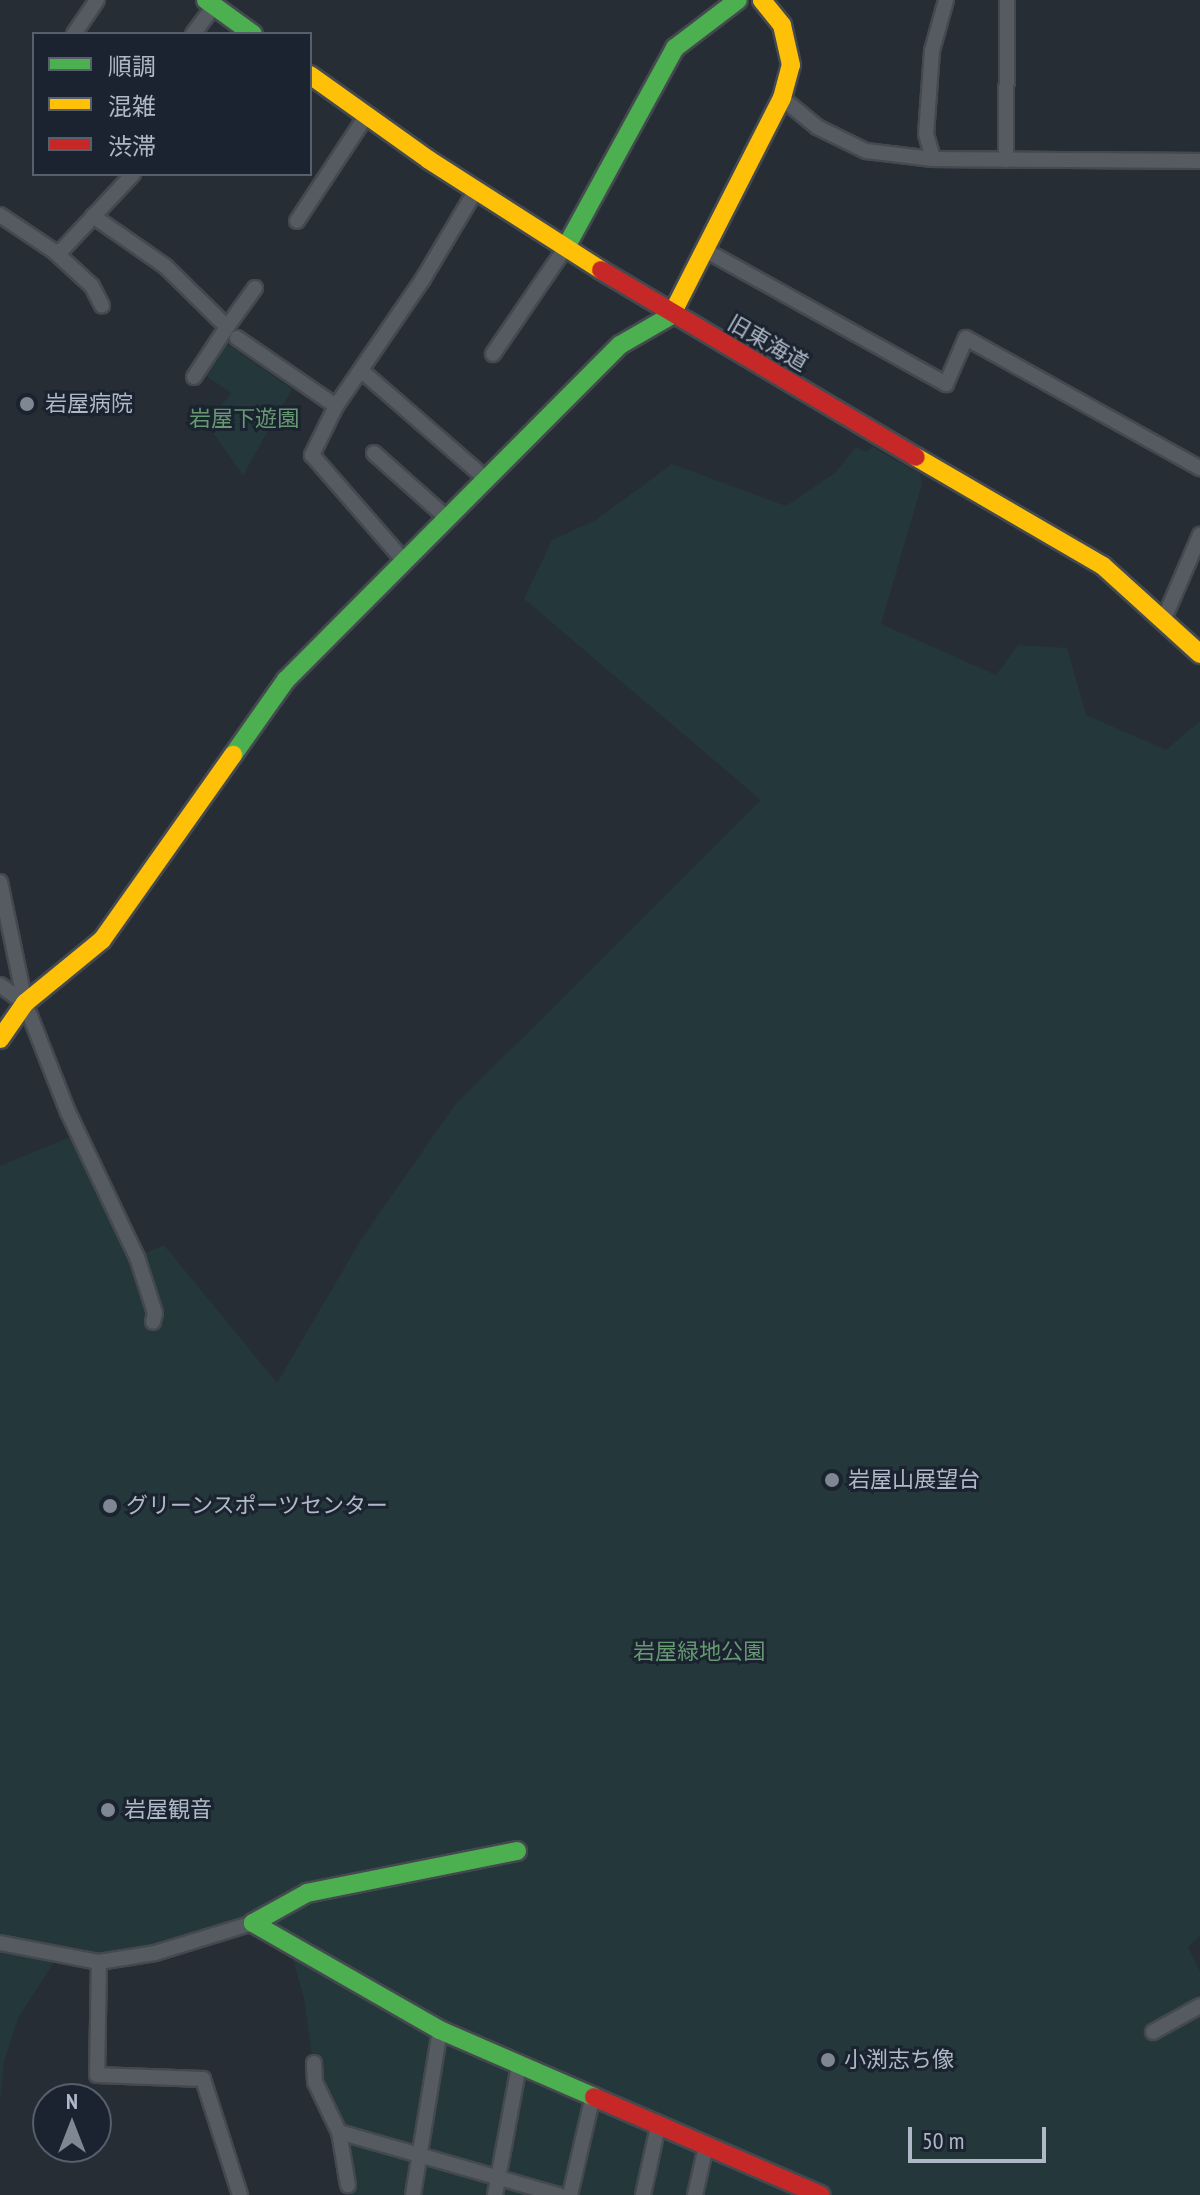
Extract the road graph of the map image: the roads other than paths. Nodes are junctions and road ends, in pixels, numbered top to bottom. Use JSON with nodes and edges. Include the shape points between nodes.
{"nodes":[{"id":1,"x":97,"y":0,"type":"edge"},
{"id":2,"x":738,"y":0,"type":"edge"},
{"id":3,"x":762,"y":0,"type":"edge"},
{"id":4,"x":946,"y":0,"type":"edge"},
{"id":5,"x":1007,"y":0,"type":"edge"},
{"id":6,"x":210,"y":3,"type":"edge"},
{"id":7,"x":75,"y":32,"type":"edge"},
{"id":8,"x":194,"y":32,"type":"edge"},
{"id":9,"x":249,"y":32,"type":"edge"},
{"id":10,"x":312,"y":76,"type":"edge"},
{"id":11,"x":782,"y":98,"type":"junction"},
{"id":12,"x":367,"y":115,"type":"junction"},
{"id":13,"x":933,"y":159,"type":"junction"},
{"id":14,"x":1006,"y":160,"type":"junction"},
{"id":15,"x":1200,"y":161,"type":"edge"},
{"id":16,"x":131,"y":176,"type":"edge"},
{"id":17,"x":476,"y":190,"type":"junction"},
{"id":18,"x":0,"y":215,"type":"edge"},
{"id":19,"x":93,"y":216,"type":"junction"},
{"id":20,"x":297,"y":221,"type":"dead end"},
{"id":21,"x":566,"y":247,"type":"junction"},
{"id":22,"x":705,"y":250,"type":"junction"},
{"id":23,"x":55,"y":252,"type":"junction"},
{"id":24,"x":255,"y":288,"type":"dead end"},
{"id":25,"x":102,"y":306,"type":"dead end"},
{"id":26,"x":672,"y":315,"type":"junction"},
{"id":27,"x":232,"y":333,"type":"junction"},
{"id":28,"x":493,"y":354,"type":"dead end"},
{"id":29,"x":363,"y":372,"type":"junction"},
{"id":30,"x":194,"y":377,"type":"dead end"},
{"id":31,"x":336,"y":406,"type":"junction"},
{"id":32,"x":374,"y":453,"type":"dead end"},
{"id":33,"x":1200,"y":468,"type":"edge"},
{"id":34,"x":485,"y":478,"type":"junction"},
{"id":35,"x":447,"y":518,"type":"junction"},
{"id":36,"x":1200,"y":535,"type":"edge"},
{"id":37,"x":405,"y":562,"type":"junction"},
{"id":38,"x":1163,"y":621,"type":"junction"},
{"id":39,"x":1200,"y":654,"type":"edge"},
{"id":40,"x":0,"y":882,"type":"edge"},
{"id":41,"x":0,"y":985,"type":"edge"},
{"id":42,"x":25,"y":1003,"type":"junction"},
{"id":43,"x":0,"y":1039,"type":"edge"},
{"id":44,"x":153,"y":1322,"type":"dead end"},
{"id":45,"x":517,"y":1851,"type":"dead end"},
{"id":46,"x":253,"y":1923,"type":"junction"},
{"id":47,"x":0,"y":1943,"type":"edge"},
{"id":48,"x":99,"y":1962,"type":"junction"},
{"id":49,"x":1200,"y":2006,"type":"edge"},
{"id":50,"x":440,"y":2030,"type":"junction"},
{"id":51,"x":1153,"y":2032,"type":"dead end"},
{"id":52,"x":314,"y":2063,"type":"dead end"},
{"id":53,"x":519,"y":2066,"type":"junction"},
{"id":54,"x":592,"y":2100,"type":"junction"},
{"id":55,"x":658,"y":2126,"type":"junction"},
{"id":56,"x":339,"y":2132,"type":"junction"},
{"id":57,"x":706,"y":2146,"type":"junction"},
{"id":58,"x":419,"y":2155,"type":"junction"},
{"id":59,"x":498,"y":2177,"type":"junction"},
{"id":60,"x":348,"y":2185,"type":"dead end"},
{"id":61,"x":240,"y":2195,"type":"edge"},
{"id":62,"x":413,"y":2195,"type":"edge"},
{"id":63,"x":495,"y":2195,"type":"edge"},
{"id":64,"x":559,"y":2195,"type":"edge"},
{"id":65,"x":570,"y":2195,"type":"edge"},
{"id":66,"x":643,"y":2195,"type":"edge"},
{"id":67,"x":695,"y":2195,"type":"edge"},
{"id":68,"x":821,"y":2195,"type":"edge"}],
"edges":[{"from":1,"to":7,"type":"street"},
{"from":2,"to":21,"type":"street","via":[[675,48]]},
{"from":3,"to":11,"type":"street","via":[[782,25],[791,65]]},
{"from":4,"to":13,"type":"street","via":[[932,51],[926,134]]},
{"from":5,"to":14,"type":"street"},
{"from":6,"to":8,"type":"street"},
{"from":6,"to":9,"type":"street"},
{"from":10,"to":12,"type":"street","name":"旧東海道"},
{"from":11,"to":13,"type":"street","via":[[817,127],[866,151]]},
{"from":11,"to":22,"type":"street"},
{"from":12,"to":17,"type":"street","name":"旧東海道"},
{"from":12,"to":20,"type":"street"},
{"from":13,"to":14,"type":"street"},
{"from":14,"to":15,"type":"street"},
{"from":16,"to":19,"type":"street"},
{"from":17,"to":21,"type":"street","name":"旧東海道"},
{"from":17,"to":29,"type":"street"},
{"from":18,"to":23,"type":"street"},
{"from":19,"to":23,"type":"street"},
{"from":19,"to":27,"type":"street","via":[[165,266]]},
{"from":21,"to":26,"type":"street","name":"旧東海道"},
{"from":21,"to":28,"type":"street"},
{"from":22,"to":26,"type":"street"},
{"from":22,"to":33,"type":"street","via":[[946,384],[966,338]]},
{"from":23,"to":25,"type":"street","via":[[92,286]]},
{"from":24,"to":27,"type":"street"},
{"from":26,"to":34,"type":"street","via":[[620,345]]},
{"from":26,"to":38,"type":"street","name":"旧東海道","via":[[1103,566]]},
{"from":27,"to":30,"type":"street"},
{"from":27,"to":31,"type":"street"},
{"from":29,"to":31,"type":"street"},
{"from":29,"to":34,"type":"street"},
{"from":31,"to":37,"type":"street","via":[[312,455]]},
{"from":32,"to":35,"type":"street"},
{"from":34,"to":35,"type":"street"},
{"from":35,"to":37,"type":"street"},
{"from":36,"to":38,"type":"street"},
{"from":37,"to":42,"type":"street","via":[[286,680],[102,940]]},
{"from":38,"to":39,"type":"street","name":"旧東海道"},
{"from":40,"to":42,"type":"street"},
{"from":41,"to":42,"type":"street"},
{"from":42,"to":43,"type":"street"},
{"from":42,"to":44,"type":"street","via":[[68,1112],[137,1257],[155,1313]]},
{"from":45,"to":46,"type":"street","via":[[307,1893]]},
{"from":46,"to":48,"type":"street","via":[[155,1953]]},
{"from":46,"to":50,"type":"street"},
{"from":47,"to":48,"type":"street"},
{"from":48,"to":61,"type":"street","via":[[97,2075],[203,2079]]},
{"from":49,"to":51,"type":"street"},
{"from":50,"to":53,"type":"street"},
{"from":50,"to":58,"type":"street"},
{"from":52,"to":56,"type":"street","via":[[315,2082]]},
{"from":53,"to":54,"type":"street"},
{"from":53,"to":59,"type":"street"},
{"from":54,"to":55,"type":"street"},
{"from":54,"to":65,"type":"street"},
{"from":55,"to":57,"type":"street"},
{"from":55,"to":66,"type":"street"},
{"from":56,"to":58,"type":"street"},
{"from":56,"to":60,"type":"street"},
{"from":57,"to":67,"type":"street"},
{"from":57,"to":68,"type":"street"},
{"from":58,"to":59,"type":"street"},
{"from":58,"to":62,"type":"street"},
{"from":59,"to":63,"type":"street"},
{"from":59,"to":64,"type":"street"}]}
